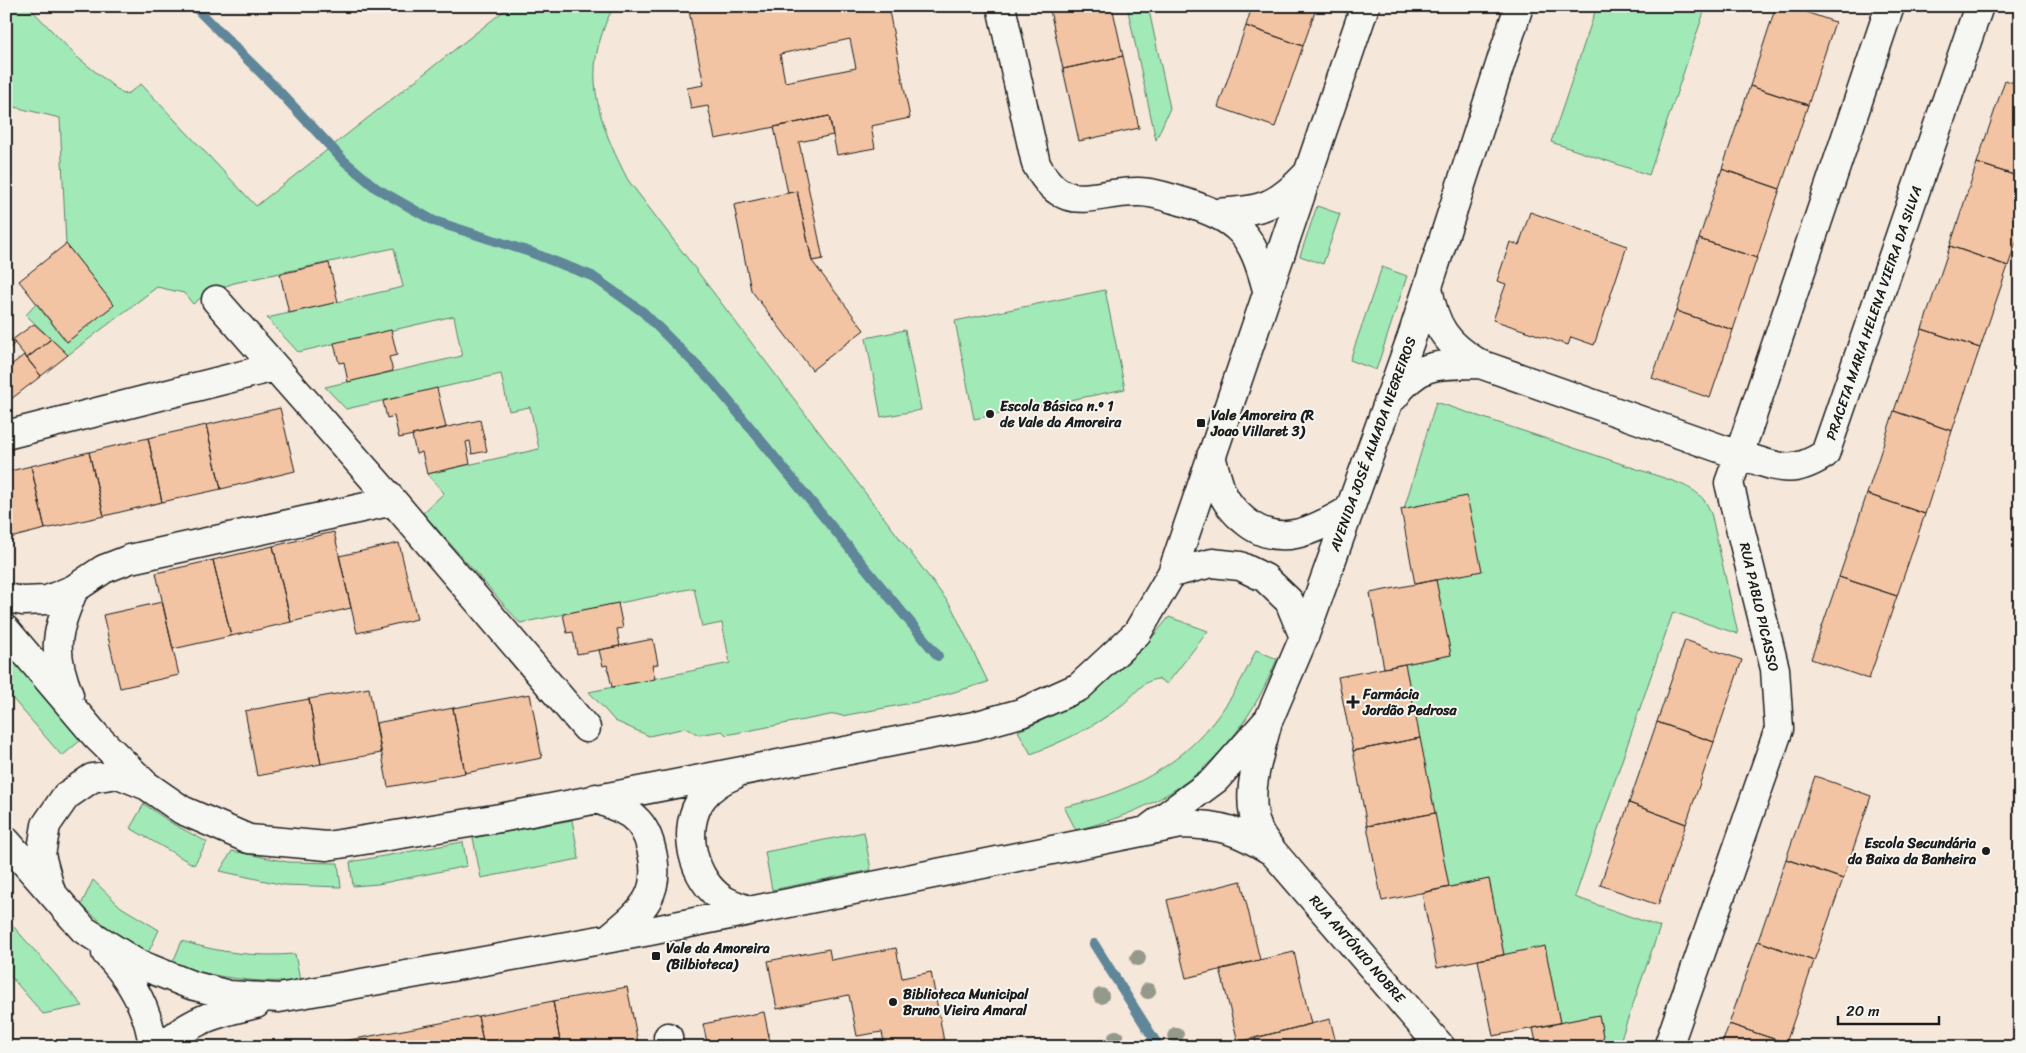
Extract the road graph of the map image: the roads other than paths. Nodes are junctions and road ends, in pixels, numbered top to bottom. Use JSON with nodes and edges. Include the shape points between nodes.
{"nodes":[{"id":1,"x":1001,"y":6,"type":"edge"},
{"id":2,"x":1365,"y":6,"type":"edge"},
{"id":3,"x":1519,"y":6,"type":"edge"},
{"id":4,"x":1890,"y":6,"type":"edge"},
{"id":5,"x":1980,"y":6,"type":"edge"},
{"id":6,"x":1307,"y":174,"type":"junction"},
{"id":7,"x":1217,"y":213,"type":"junction"},
{"id":8,"x":1428,"y":287,"type":"junction"},
{"id":9,"x":1268,"y":290,"type":"junction"},
{"id":10,"x":216,"y":300,"type":"dead end"},
{"id":11,"x":1480,"y":364,"type":"junction"},
{"id":12,"x":275,"y":367,"type":"junction"},
{"id":13,"x":1386,"y":407,"type":"junction"},
{"id":14,"x":6,"y":434,"type":"edge"},
{"id":15,"x":1739,"y":455,"type":"junction"},
{"id":16,"x":1211,"y":456,"type":"junction"},
{"id":17,"x":393,"y":501,"type":"junction"},
{"id":18,"x":1349,"y":510,"type":"junction"},
{"id":19,"x":1172,"y":573,"type":"junction"},
{"id":20,"x":74,"y":589,"type":"junction"},
{"id":21,"x":6,"y":598,"type":"edge"},
{"id":22,"x":6,"y":630,"type":"edge"},
{"id":23,"x":1304,"y":637,"type":"junction"},
{"id":24,"x":74,"y":710,"type":"junction"},
{"id":25,"x":1269,"y":718,"type":"junction"},
{"id":26,"x":586,"y":728,"type":"dead end"},
{"id":27,"x":744,"y":770,"type":"junction"},
{"id":28,"x":146,"y":785,"type":"junction"},
{"id":29,"x":596,"y":798,"type":"junction"},
{"id":30,"x":1145,"y":831,"type":"junction"},
{"id":31,"x":6,"y":841,"type":"edge"},
{"id":32,"x":1273,"y":852,"type":"junction"},
{"id":33,"x":52,"y":895,"type":"junction"},
{"id":34,"x":748,"y":910,"type":"junction"},
{"id":35,"x":84,"y":930,"type":"junction"},
{"id":36,"x":609,"y":938,"type":"junction"},
{"id":37,"x":279,"y":998,"type":"junction"},
{"id":38,"x":153,"y":1047,"type":"edge"},
{"id":39,"x":161,"y":1047,"type":"edge"},
{"id":40,"x":1441,"y":1047,"type":"edge"},
{"id":41,"x":1668,"y":1047,"type":"edge"}],
"edges":[{"from":1,"to":7,"type":"street","via":[[1036,164],[1056,191],[1074,198],[1140,192],[1156,194]]},
{"from":2,"to":6,"type":"street"},
{"from":3,"to":8,"type":"street","name":"AVENIDA JOSÉ ALMADA NEGREIROS"},
{"from":4,"to":15,"type":"street"},
{"from":5,"to":15,"type":"street","name":"PRACETA MARIA HELENA VIEIRA DA SILVA","via":[[1825,454],[1808,465],[1787,469]]},
{"from":6,"to":7,"type":"street","via":[[1275,202],[1256,210]]},
{"from":6,"to":9,"type":"street"},
{"from":7,"to":9,"type":"street","via":[[1242,231],[1255,251]]},
{"from":8,"to":11,"type":"street","via":[[1437,324],[1461,352]]},
{"from":8,"to":13,"type":"street","name":"AVENIDA JOSÉ ALMADA NEGREIROS"},
{"from":9,"to":16,"type":"street"},
{"from":10,"to":12,"type":"street"},
{"from":11,"to":13,"type":"street","via":[[1441,365],[1420,371],[1407,379]]},
{"from":11,"to":15,"type":"street"},
{"from":12,"to":14,"type":"street"},
{"from":12,"to":17,"type":"street"},
{"from":13,"to":18,"type":"street","name":"AVENIDA JOSÉ ALMADA NEGREIROS"},
{"from":15,"to":41,"type":"street","name":"RUA PABLO PICASSO","via":[[1729,483],[1775,669],[1779,730]]},
{"from":16,"to":18,"type":"street","via":[[1222,491],[1237,514],[1255,530],[1274,536],[1297,535],[1324,525]]},
{"from":16,"to":19,"type":"street"},
{"from":17,"to":20,"type":"street","via":[[130,559],[104,569]]},
{"from":17,"to":26,"type":"street"},
{"from":18,"to":23,"type":"street","name":"AVENIDA JOSÉ ALMADA NEGREIROS"},
{"from":19,"to":23,"type":"street","via":[[1212,563],[1240,566],[1265,578],[1289,600]]},
{"from":19,"to":27,"type":"street","via":[[1137,633],[1079,687],[1021,713],[974,726]]},
{"from":20,"to":21,"type":"street","via":[[47,600]]},
{"from":20,"to":24,"type":"street","via":[[58,628],[56,653]]},
{"from":22,"to":24,"type":"street"},
{"from":23,"to":25,"type":"street","name":"AVENIDA JOSÉ ALMADA NEGREIROS"},
{"from":24,"to":28,"type":"street"},
{"from":25,"to":30,"type":"street","name":"AVENIDA JOSÉ ALMADA NEGREIROS","via":[[1216,779]]},
{"from":25,"to":32,"type":"street","via":[[1254,776],[1253,803],[1258,829]]},
{"from":27,"to":29,"type":"street"},
{"from":27,"to":34,"type":"street","via":[[718,782],[702,798],[691,826],[697,866],[710,886],[723,900]]},
{"from":28,"to":29,"type":"street","via":[[182,810],[249,839],[326,846],[500,818]]},
{"from":28,"to":33,"type":"street","via":[[118,774],[92,778],[66,796],[46,825],[41,855]]},
{"from":29,"to":36,"type":"street","via":[[632,815],[648,834],[655,863],[655,885],[648,900]]},
{"from":30,"to":32,"type":"street","via":[[1181,824],[1214,825],[1245,834]]},
{"from":30,"to":34,"type":"street"},
{"from":31,"to":33,"type":"street"},
{"from":32,"to":40,"type":"street","name":"RUA ANTÓNIO NOBRE"},
{"from":33,"to":35,"type":"street"},
{"from":34,"to":36,"type":"street"},
{"from":35,"to":37,"type":"street","via":[[136,963],[191,985],[230,995]]},
{"from":35,"to":38,"type":"street","via":[[119,966],[140,997],[151,1028]]},
{"from":36,"to":37,"type":"street"},
{"from":37,"to":39,"type":"street","via":[[218,1012],[196,1021]]}]}
